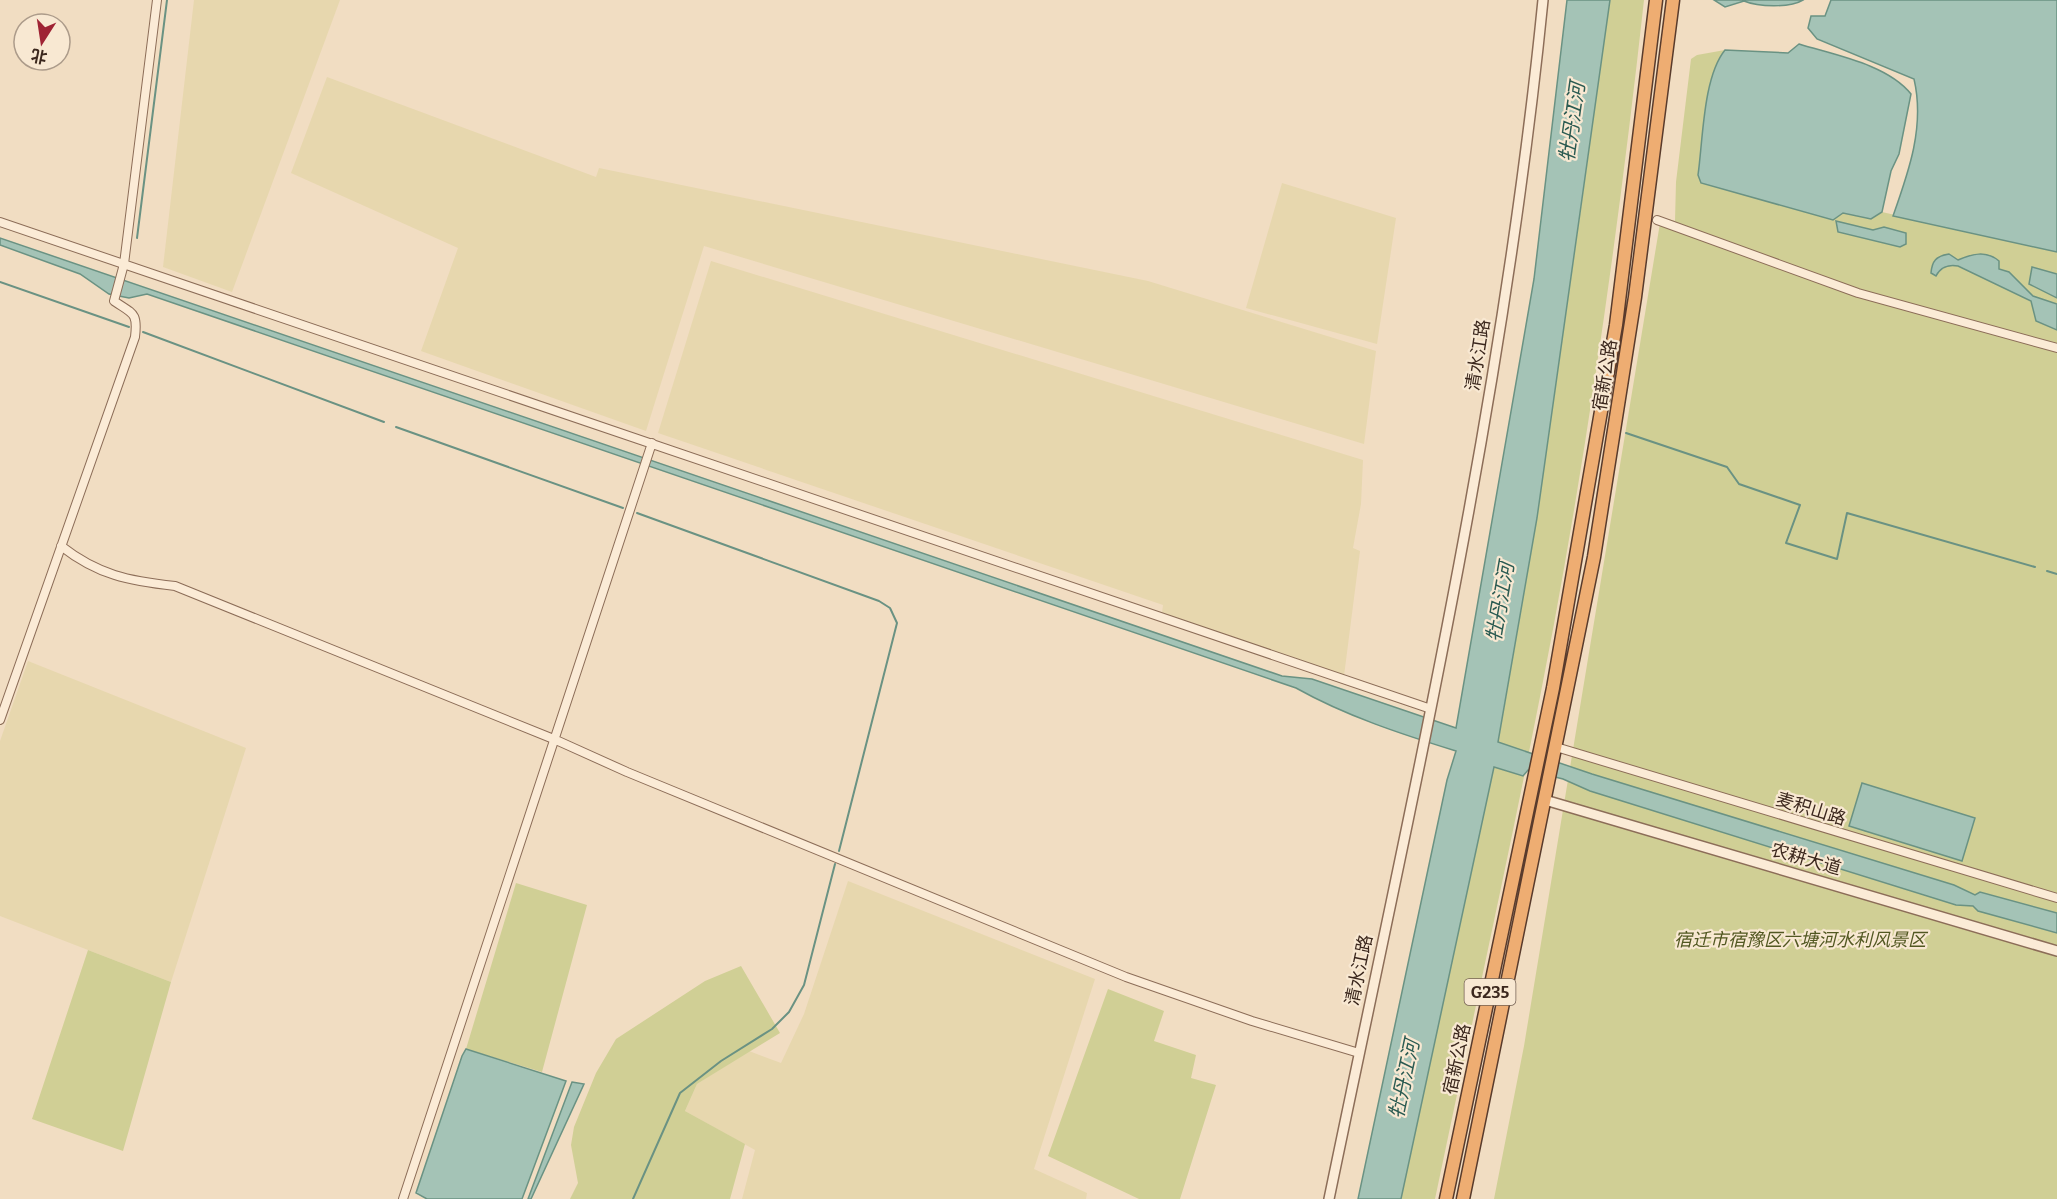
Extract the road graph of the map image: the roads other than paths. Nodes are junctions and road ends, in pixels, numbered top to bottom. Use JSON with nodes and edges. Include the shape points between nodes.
{"nodes":[{"id":1,"x":157,"y":0,"type":"edge"},
{"id":2,"x":1543,"y":0,"type":"edge"},
{"id":3,"x":1656,"y":0,"type":"edge"},
{"id":4,"x":1674,"y":0,"type":"edge"},
{"id":5,"x":1657,"y":220,"type":"dead end"},
{"id":6,"x":0,"y":222,"type":"edge"},
{"id":7,"x":124,"y":264,"type":"junction"},
{"id":8,"x":2057,"y":348,"type":"edge"},
{"id":9,"x":651,"y":447,"type":"junction"},
{"id":10,"x":61,"y":546,"type":"junction"},
{"id":11,"x":1430,"y":711,"type":"junction"},
{"id":12,"x":0,"y":720,"type":"edge"},
{"id":13,"x":556,"y":740,"type":"junction"},
{"id":14,"x":1556,"y":750,"type":"junction"},
{"id":15,"x":1546,"y":795,"type":"junction"},
{"id":16,"x":2057,"y":898,"type":"edge"},
{"id":17,"x":2057,"y":951,"type":"edge"},
{"id":18,"x":1359,"y":1053,"type":"junction"},
{"id":19,"x":403,"y":1199,"type":"edge"},
{"id":20,"x":1329,"y":1199,"type":"edge"},
{"id":21,"x":1446,"y":1199,"type":"edge"},
{"id":22,"x":1463,"y":1199,"type":"edge"}],
"edges":[{"from":1,"to":7,"type":"street"},
{"from":2,"to":11,"type":"street","name":"清水江路","via":[[1502,311]]},
{"from":3,"to":21,"type":"highway","name":"宿新公路","number":"G235","via":[[1616,325],[1541,749]]},
{"from":4,"to":14,"type":"highway","name":"宿新公路","via":[[1632,321],[1594,557]]},
{"from":5,"to":8,"type":"street","via":[[1858,293]]},
{"from":6,"to":7,"type":"street"},
{"from":7,"to":9,"type":"street"},
{"from":7,"to":10,"type":"street","via":[[114,302],[134,314],[135,338]]},
{"from":9,"to":11,"type":"street"},
{"from":9,"to":13,"type":"street"},
{"from":10,"to":12,"type":"street"},
{"from":10,"to":13,"type":"street","via":[[93,569],[130,580],[175,586]]},
{"from":11,"to":18,"type":"street","name":"清水江路"},
{"from":13,"to":18,"type":"street","via":[[1126,977]]},
{"from":13,"to":19,"type":"street"},
{"from":14,"to":15,"type":"highway","name":"宿新公路"},
{"from":14,"to":16,"type":"street","name":"麦积山路"},
{"from":15,"to":17,"type":"street","name":"农耕大道"},
{"from":15,"to":22,"type":"highway","name":"宿新公路","number":"G235"},
{"from":18,"to":20,"type":"street","name":"清水江路"}]}
